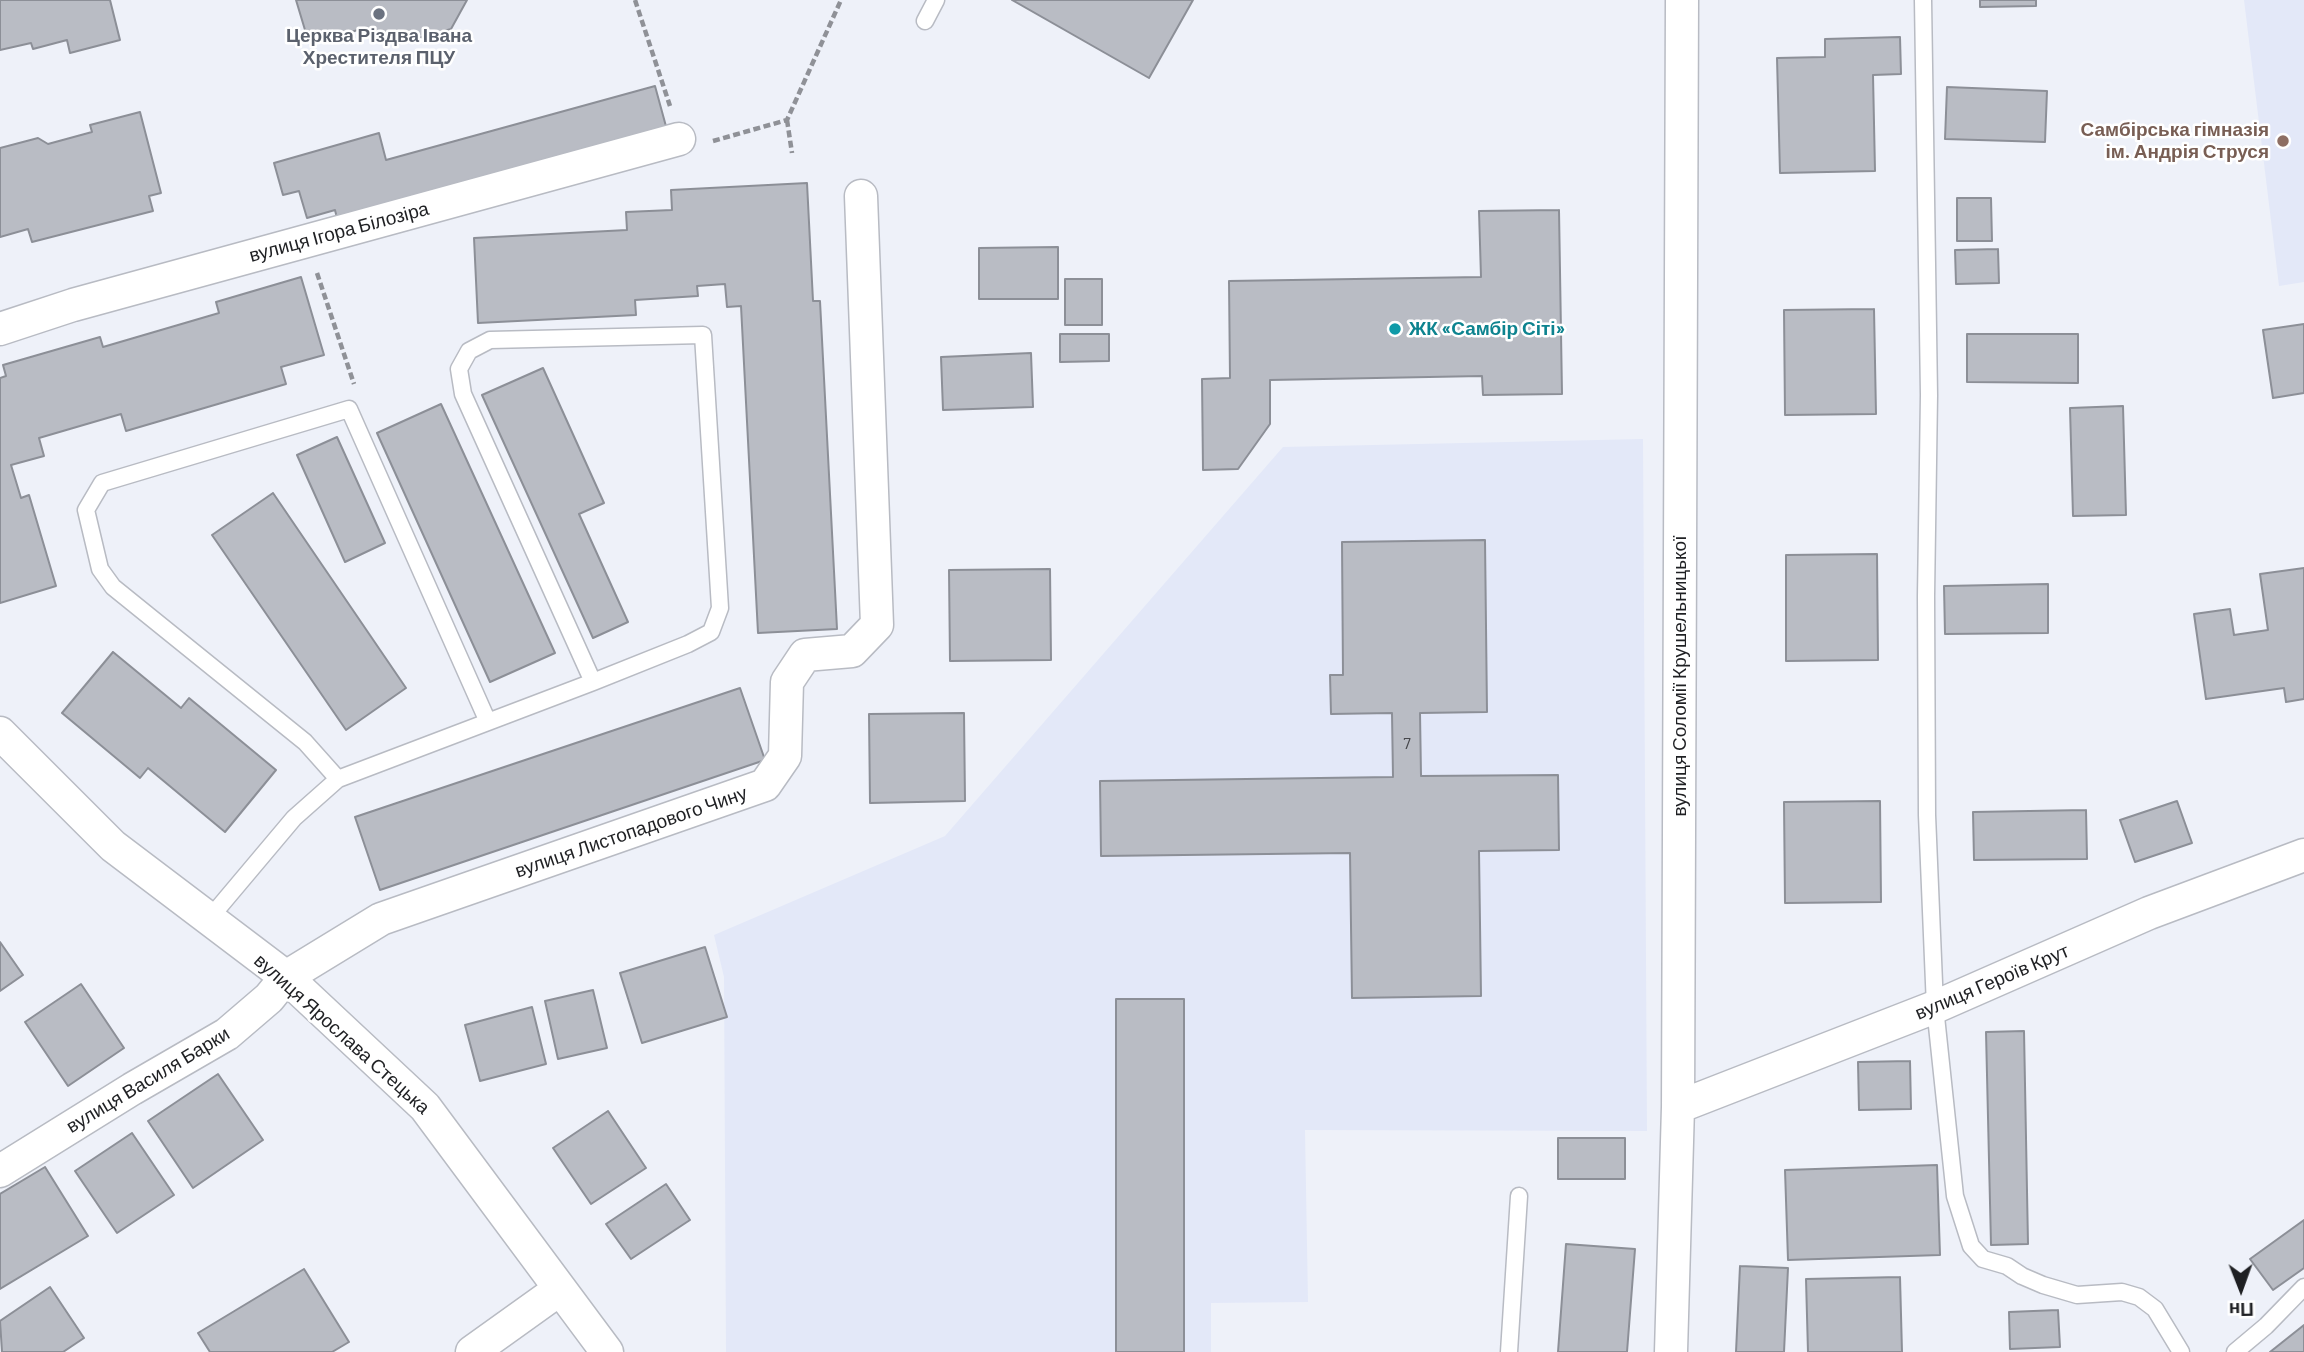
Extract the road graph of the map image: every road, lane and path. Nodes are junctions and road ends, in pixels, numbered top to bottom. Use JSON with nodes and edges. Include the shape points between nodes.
{"nodes":[{"id":1,"x":635,"y":0,"type":"edge"},
{"id":2,"x":936,"y":0,"type":"edge"},
{"id":3,"x":1682,"y":0,"type":"edge"},
{"id":4,"x":1923,"y":0,"type":"edge"},
{"id":5,"x":925,"y":22,"type":"dead end"},
{"id":6,"x":787,"y":120,"type":"dead end"},
{"id":7,"x":679,"y":139,"type":"joint"},
{"id":8,"x":792,"y":153,"type":"dead end"},
{"id":9,"x":860,"y":196,"type":"dead end"},
{"id":10,"x":0,"y":329,"type":"edge"},
{"id":11,"x":593,"y":682,"type":"junction"},
{"id":12,"x":488,"y":722,"type":"junction"},
{"id":13,"x":0,"y":733,"type":"edge"},
{"id":14,"x":338,"y":779,"type":"junction"},
{"id":15,"x":2304,"y":855,"type":"edge"},
{"id":16,"x":209,"y":919,"type":"junction"},
{"id":17,"x":286,"y":977,"type":"junction"},
{"id":18,"x":1936,"y":1007,"type":"junction"},
{"id":19,"x":1678,"y":1107,"type":"junction"},
{"id":20,"x":0,"y":1171,"type":"edge"},
{"id":21,"x":1519,"y":1196,"type":"dead end"},
{"id":22,"x":2304,"y":1287,"type":"edge"},
{"id":23,"x":560,"y":1289,"type":"junction"},
{"id":24,"x":472,"y":1352,"type":"edge"},
{"id":25,"x":607,"y":1352,"type":"edge"},
{"id":26,"x":1509,"y":1352,"type":"edge"},
{"id":27,"x":1671,"y":1352,"type":"edge"},
{"id":28,"x":2180,"y":1352,"type":"edge"},
{"id":29,"x":2235,"y":1352,"type":"edge"}],
"edges":[{"from":1,"to":7,"type":"path"},
{"from":2,"to":5,"type":"lane"},
{"from":3,"to":19,"type":"street","name":"вулиця Соломії Крушельницької"},
{"from":4,"to":18,"type":"lane","via":[[1929,395],[1927,815]]},
{"from":6,"to":8,"type":"path"},
{"from":7,"to":10,"type":"street","name":"вулиця Ігора Білозіра"},
{"from":9,"to":17,"type":"street","name":"вулиця Листопадового Чину","via":[[877,625],[852,651],[805,655],[786,682],[785,757],[765,785],[381,919]]},
{"from":11,"to":11,"type":"lane","via":[[711,632],[720,608],[704,335],[490,340],[469,351],[459,369],[463,394]]},
{"from":11,"to":12,"type":"lane"},
{"from":12,"to":14,"type":"lane"},
{"from":12,"to":14,"type":"lane","via":[[349,409],[102,483],[86,510],[100,569],[113,587],[305,742]]},
{"from":13,"to":16,"type":"street","name":"вулиця Ярослава Стецька","via":[[113,846]]},
{"from":14,"to":16,"type":"lane","via":[[294,818]]},
{"from":15,"to":18,"type":"street","name":"вулиця Героїв Крут","via":[[2149,913]]},
{"from":16,"to":17,"type":"street","name":"вулиця Ярослава Стецька"},
{"from":17,"to":20,"type":"street","name":"вулиця Василя Барки","via":[[227,1034]]},
{"from":17,"to":23,"type":"street","name":"вулиця Ярослава Стецька","via":[[425,1107]]},
{"from":18,"to":19,"type":"street","name":"вулиця Героїв Крут"},
{"from":18,"to":28,"type":"lane","via":[[1955,1196],[1971,1246],[1983,1259],[2077,1295],[2122,1292],[2139,1297],[2155,1309]]},
{"from":19,"to":27,"type":"street","name":"вулиця Соломії Крушельницької"},
{"from":21,"to":26,"type":"lane"},
{"from":22,"to":29,"type":"lane"},
{"from":23,"to":24,"type":"street"},
{"from":23,"to":25,"type":"street","name":"вулиця Ярослава Стецька"}]}
